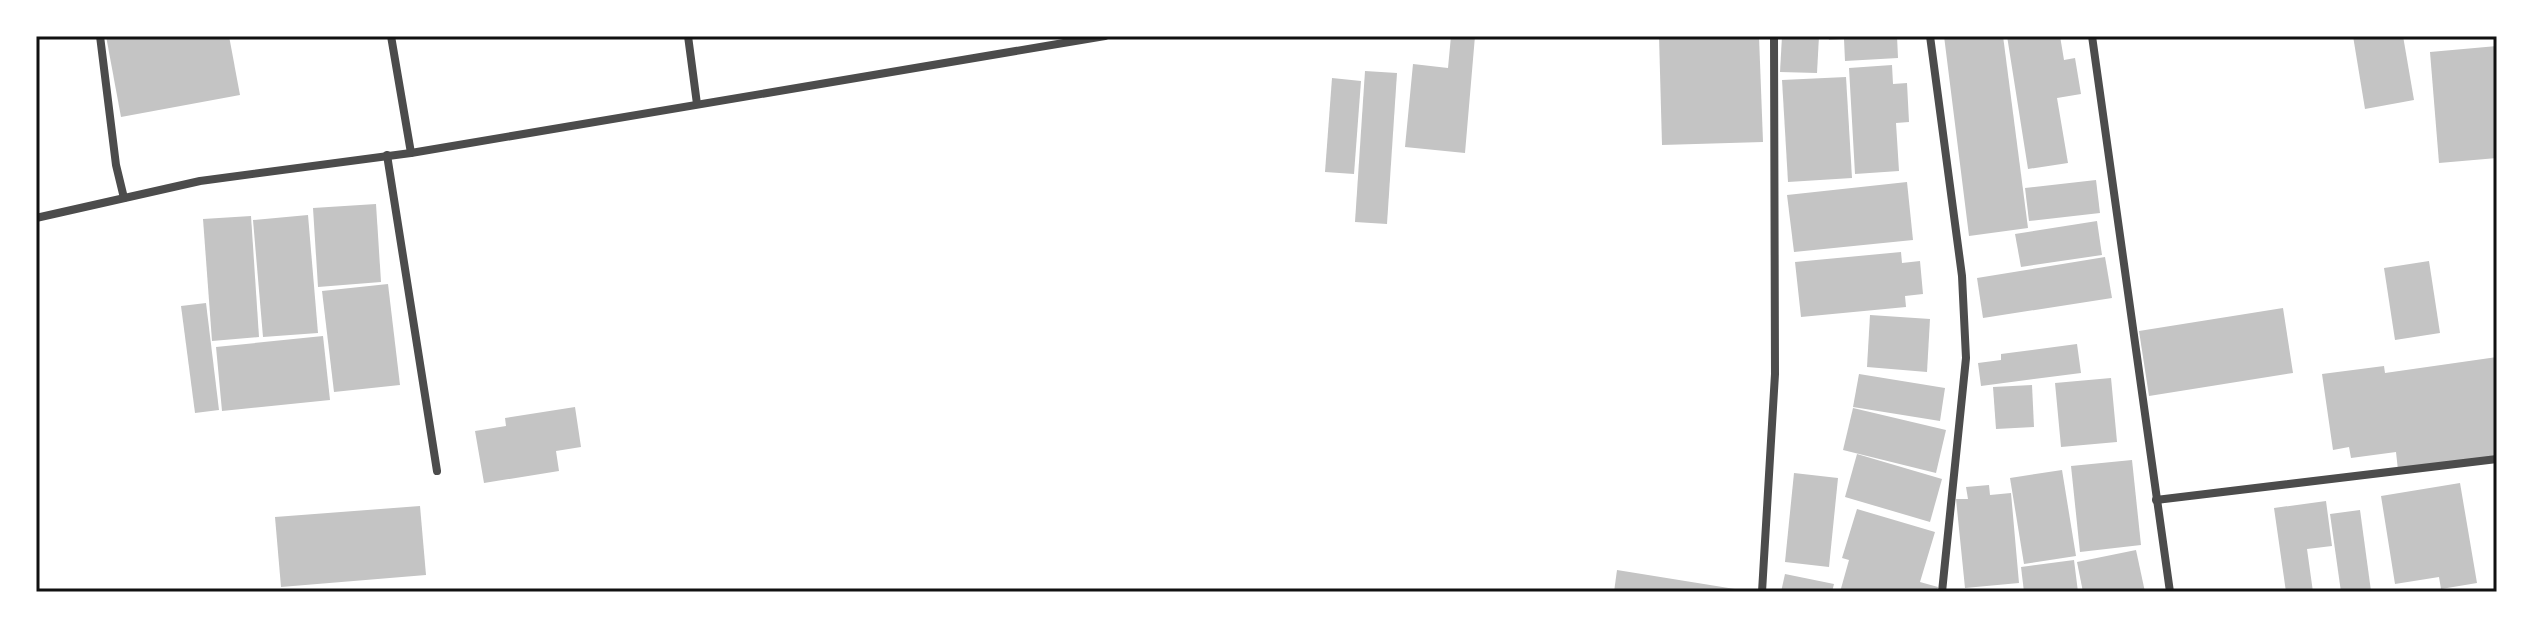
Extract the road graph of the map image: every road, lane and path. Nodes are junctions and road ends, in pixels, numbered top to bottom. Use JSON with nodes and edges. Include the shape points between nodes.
{"nodes":[{"id":1,"x":100,"y":36,"type":"edge"},
{"id":2,"x":391,"y":36,"type":"edge"},
{"id":3,"x":688,"y":36,"type":"edge"},
{"id":4,"x":1105,"y":36,"type":"edge"},
{"id":5,"x":1774,"y":36,"type":"edge"},
{"id":6,"x":1930,"y":36,"type":"edge"},
{"id":7,"x":2092,"y":36,"type":"edge"},
{"id":8,"x":697,"y":104,"type":"junction"},
{"id":9,"x":411,"y":153,"type":"junction"},
{"id":10,"x":387,"y":155,"type":"junction"},
{"id":11,"x":124,"y":198,"type":"junction"},
{"id":12,"x":36,"y":218,"type":"edge"},
{"id":13,"x":2497,"y":459,"type":"edge"},
{"id":14,"x":437,"y":471,"type":"dead end"},
{"id":15,"x":2156,"y":500,"type":"junction"},
{"id":16,"x":1762,"y":592,"type":"edge"},
{"id":17,"x":1942,"y":592,"type":"edge"},
{"id":18,"x":2170,"y":592,"type":"edge"}],
"edges":[{"from":1,"to":11,"type":"street"},
{"from":2,"to":9,"type":"street"},
{"from":3,"to":8,"type":"street"},
{"from":4,"to":8,"type":"street"},
{"from":5,"to":16,"type":"street","via":[[1775,374]]},
{"from":6,"to":17,"type":"street","via":[[1962,276],[1966,358]]},
{"from":7,"to":15,"type":"street"},
{"from":8,"to":9,"type":"street"},
{"from":9,"to":10,"type":"street"},
{"from":10,"to":11,"type":"street","via":[[200,181]]},
{"from":10,"to":14,"type":"street"},
{"from":11,"to":12,"type":"street"},
{"from":13,"to":15,"type":"street"},
{"from":15,"to":18,"type":"street"}]}
